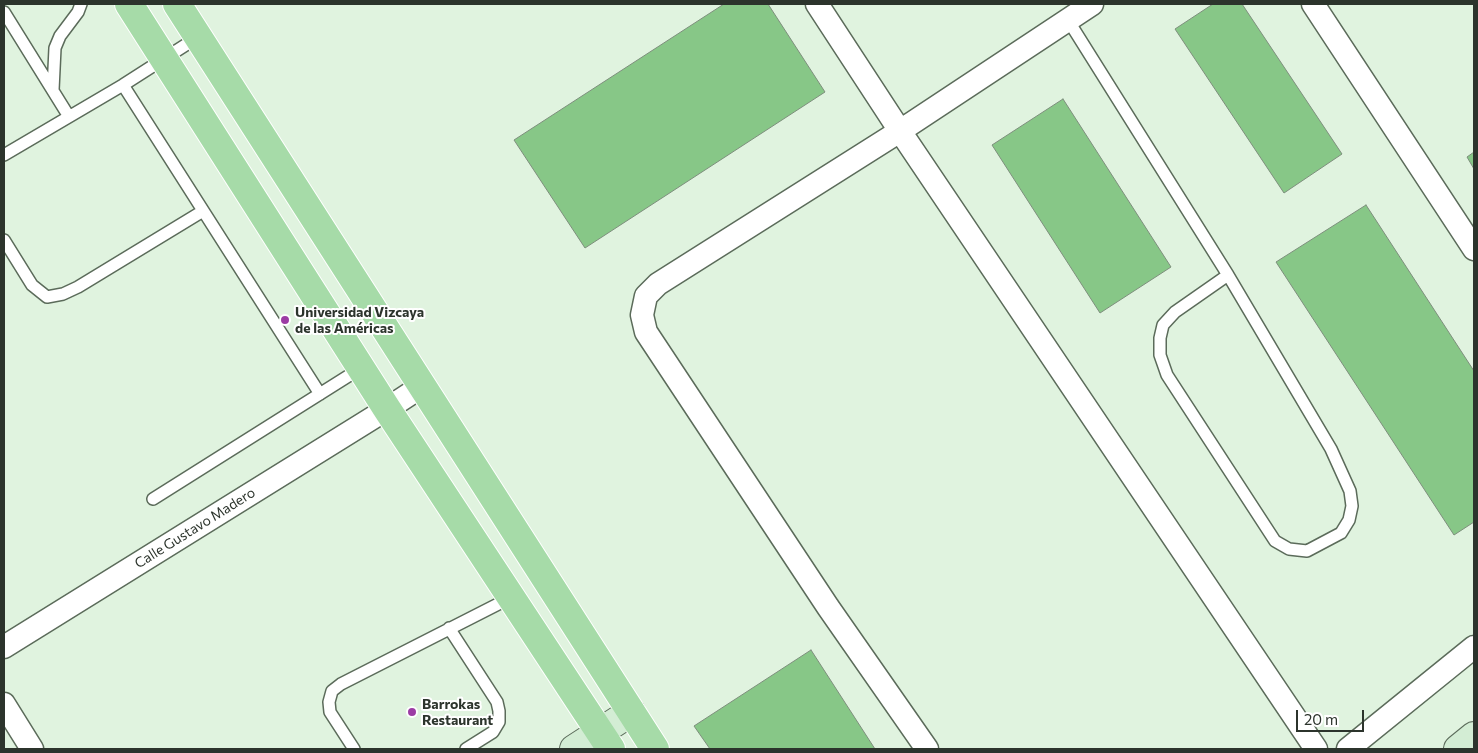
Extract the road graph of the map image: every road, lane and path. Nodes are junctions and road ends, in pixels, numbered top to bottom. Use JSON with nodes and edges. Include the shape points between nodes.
{"nodes":[{"id":1,"x":82,"y":4,"type":"edge"},
{"id":2,"x":129,"y":4,"type":"edge"},
{"id":3,"x":177,"y":4,"type":"edge"},
{"id":4,"x":817,"y":4,"type":"edge"},
{"id":5,"x":1092,"y":4,"type":"edge"},
{"id":6,"x":1313,"y":4,"type":"edge"},
{"id":7,"x":4,"y":12,"type":"edge"},
{"id":8,"x":1068,"y":20,"type":"junction"},
{"id":9,"x":198,"y":36,"type":"junction"},
{"id":10,"x":164,"y":59,"type":"junction"},
{"id":11,"x":122,"y":85,"type":"junction"},
{"id":12,"x":52,"y":90,"type":"junction"},
{"id":13,"x":68,"y":115,"type":"junction"},
{"id":14,"x":900,"y":131,"type":"junction"},
{"id":15,"x":4,"y":154,"type":"edge"},
{"id":16,"x":203,"y":210,"type":"junction"},
{"id":17,"x":4,"y":240,"type":"edge"},
{"id":18,"x":1474,"y":249,"type":"edge"},
{"id":19,"x":1228,"y":275,"type":"junction"},
{"id":20,"x":361,"y":368,"type":"junction"},
{"id":21,"x":422,"y":386,"type":"junction"},
{"id":22,"x":320,"y":394,"type":"junction"},
{"id":23,"x":387,"y":409,"type":"junction"},
{"id":24,"x":153,"y":499,"type":"dead end"},
{"id":25,"x":512,"y":597,"type":"junction"},
{"id":26,"x":449,"y":628,"type":"junction"},
{"id":27,"x":4,"y":647,"type":"edge"},
{"id":28,"x":1474,"y":647,"type":"edge"},
{"id":29,"x":4,"y":704,"type":"edge"},
{"id":30,"x":631,"y":712,"type":"junction"},
{"id":31,"x":1474,"y":736,"type":"edge"},
{"id":32,"x":606,"y":741,"type":"edge"},
{"id":33,"x":32,"y":749,"type":"edge"},
{"id":34,"x":354,"y":749,"type":"edge"},
{"id":35,"x":466,"y":749,"type":"edge"},
{"id":36,"x":574,"y":749,"type":"edge"},
{"id":37,"x":655,"y":749,"type":"edge"},
{"id":38,"x":927,"y":749,"type":"edge"},
{"id":39,"x":1316,"y":749,"type":"edge"},
{"id":40,"x":1348,"y":749,"type":"edge"},
{"id":41,"x":1458,"y":749,"type":"edge"}],
"edges":[{"from":1,"to":12,"type":"lane","via":[[55,48]]},
{"from":2,"to":10,"type":"main road"},
{"from":3,"to":9,"type":"main road"},
{"from":4,"to":14,"type":"street"},
{"from":5,"to":8,"type":"street"},
{"from":6,"to":18,"type":"street"},
{"from":7,"to":12,"type":"lane"},
{"from":8,"to":14,"type":"street"},
{"from":8,"to":19,"type":"lane"},
{"from":9,"to":10,"type":"lane"},
{"from":9,"to":21,"type":"main road"},
{"from":10,"to":11,"type":"lane"},
{"from":10,"to":20,"type":"main road"},
{"from":11,"to":13,"type":"lane"},
{"from":11,"to":16,"type":"lane"},
{"from":12,"to":13,"type":"lane"},
{"from":13,"to":15,"type":"lane"},
{"from":14,"to":38,"type":"street","via":[[658,284],[646,296],[642,315],[646,332],[828,607]]},
{"from":14,"to":39,"type":"street"},
{"from":16,"to":17,"type":"lane","via":[[78,286],[63,294],[47,297],[32,285]]},
{"from":16,"to":22,"type":"lane"},
{"from":19,"to":19,"type":"lane","via":[[1175,312],[1163,326],[1160,355],[1167,375],[1275,541],[1289,549],[1307,551],[1342,533],[1352,506],[1350,491],[1331,449]]},
{"from":20,"to":22,"type":"lane"},
{"from":20,"to":23,"type":"main road"},
{"from":21,"to":23,"type":"street","name":"Calle Gustavo Madero"},
{"from":21,"to":30,"type":"main road"},
{"from":22,"to":24,"type":"lane"},
{"from":23,"to":25,"type":"main road"},
{"from":23,"to":27,"type":"street","name":"Calle Gustavo Madero"},
{"from":25,"to":26,"type":"lane"},
{"from":25,"to":32,"type":"main road"},
{"from":26,"to":34,"type":"lane","via":[[332,691],[330,712]]},
{"from":26,"to":35,"type":"lane","via":[[497,702],[499,712],[499,722],[493,732]]},
{"from":28,"to":40,"type":"street"},
{"from":29,"to":33,"type":"street"},
{"from":30,"to":32,"type":"main road"},
{"from":30,"to":37,"type":"main road"},
{"from":31,"to":41,"type":"main road"},
{"from":32,"to":36,"type":"main road"}]}
